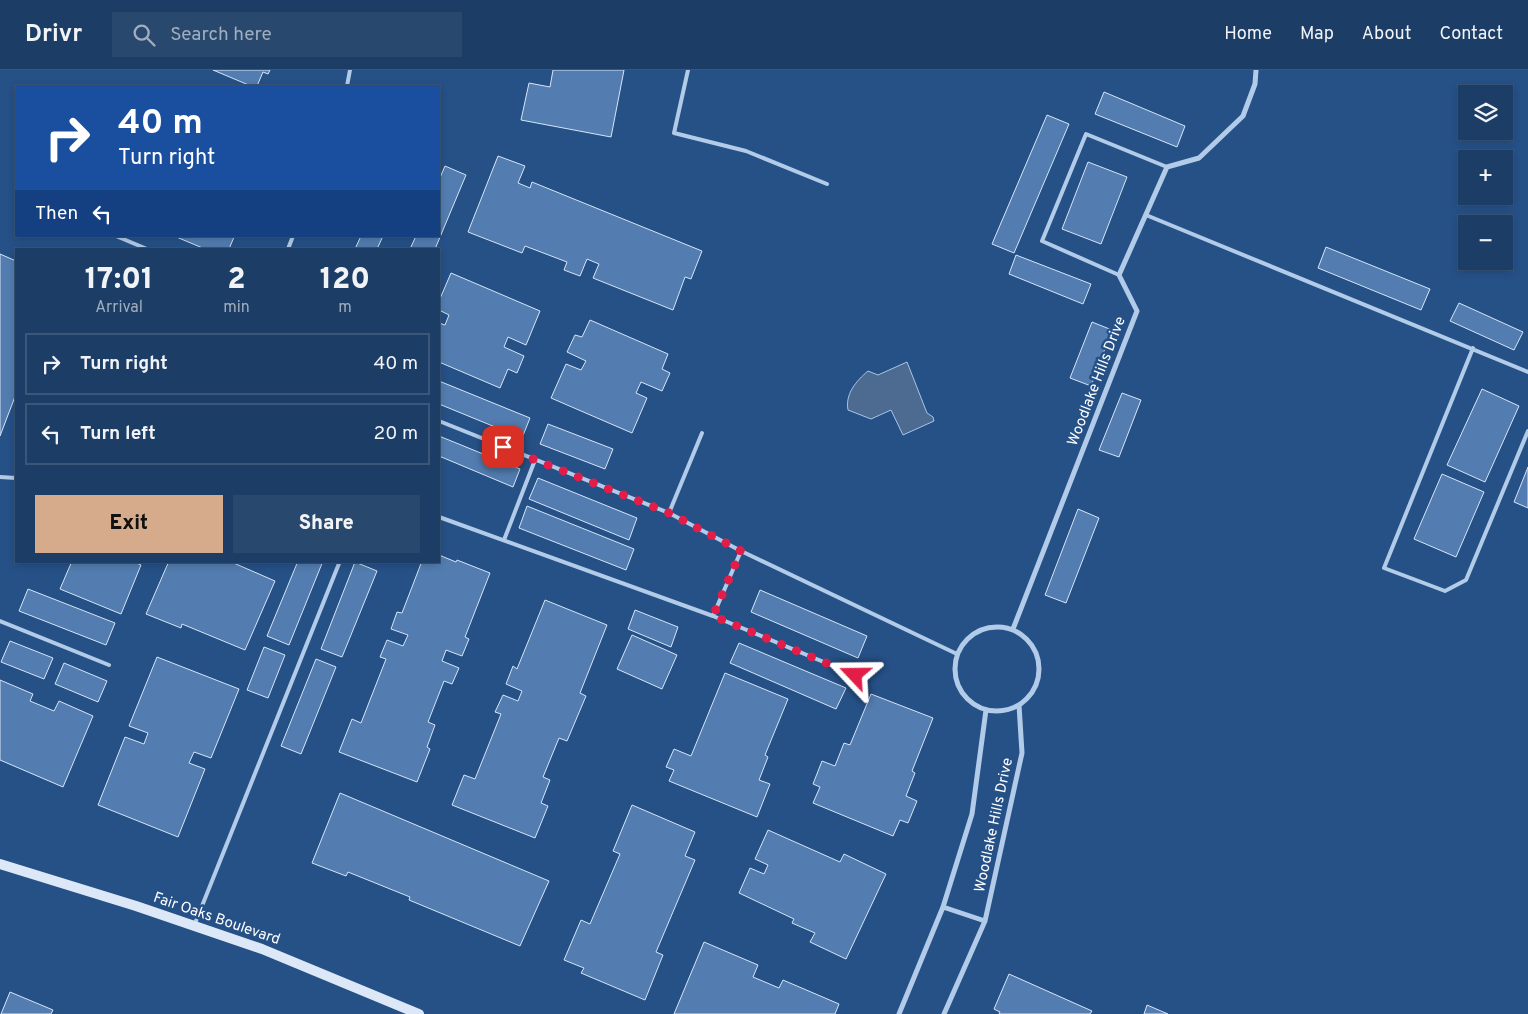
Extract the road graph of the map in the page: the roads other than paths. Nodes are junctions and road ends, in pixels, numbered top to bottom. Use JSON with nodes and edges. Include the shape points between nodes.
{"nodes":[{"id":1,"x":350,"y":70,"type":"edge"},
{"id":2,"x":688,"y":70,"type":"edge"},
{"id":3,"x":1256,"y":70,"type":"edge"},
{"id":4,"x":346,"y":85,"type":"edge"},
{"id":5,"x":1167,"y":167,"type":"junction"},
{"id":6,"x":827,"y":184,"type":"dead end"},
{"id":7,"x":1146,"y":215,"type":"junction"},
{"id":8,"x":118,"y":237,"type":"edge"},
{"id":9,"x":145,"y":248,"type":"edge"},
{"id":10,"x":1119,"y":275,"type":"junction"},
{"id":11,"x":1473,"y":348,"type":"junction"},
{"id":12,"x":1528,"y":372,"type":"edge"},
{"id":13,"x":440,"y":421,"type":"edge"},
{"id":14,"x":1528,"y":431,"type":"edge"},
{"id":15,"x":702,"y":433,"type":"dead end"},
{"id":16,"x":534,"y":460,"type":"junction"},
{"id":17,"x":0,"y":477,"type":"edge"},
{"id":18,"x":15,"y":478,"type":"edge"},
{"id":19,"x":669,"y":513,"type":"junction"},
{"id":20,"x":440,"y":517,"type":"edge"},
{"id":21,"x":504,"y":540,"type":"junction"},
{"id":22,"x":741,"y":551,"type":"junction"},
{"id":23,"x":339,"y":563,"type":"edge"},
{"id":24,"x":713,"y":616,"type":"junction"},
{"id":25,"x":0,"y":621,"type":"edge"},
{"id":26,"x":1013,"y":629,"type":"junction"},
{"id":27,"x":957,"y":654,"type":"junction"},
{"id":28,"x":109,"y":665,"type":"dead end"},
{"id":29,"x":855,"y":675,"type":"dead end"},
{"id":30,"x":1019,"y":705,"type":"junction"},
{"id":31,"x":986,"y":710,"type":"junction"},
{"id":32,"x":0,"y":864,"type":"edge"},
{"id":33,"x":943,"y":908,"type":"junction"},
{"id":34,"x":985,"y":921,"type":"junction"},
{"id":35,"x":194,"y":926,"type":"junction"},
{"id":36,"x":419,"y":1014,"type":"edge"},
{"id":37,"x":899,"y":1014,"type":"edge"},
{"id":38,"x":944,"y":1014,"type":"edge"}],
"edges":[{"from":1,"to":4,"type":"lane"},
{"from":2,"to":6,"type":"lane","via":[[674,133],[746,151]]},
{"from":3,"to":5,"type":"street","via":[[1256,84],[1243,116],[1199,158]]},
{"from":5,"to":7,"type":"street"},
{"from":5,"to":10,"type":"lane","via":[[1086,134],[1042,241]]},
{"from":7,"to":10,"type":"street"},
{"from":7,"to":11,"type":"lane"},
{"from":8,"to":9,"type":"lane"},
{"from":10,"to":26,"type":"street","name":"Woodlake Hills Drive","via":[[1137,311]]},
{"from":11,"to":12,"type":"lane"},
{"from":11,"to":14,"type":"lane","via":[[1384,568],[1445,590],[1466,580]]},
{"from":13,"to":16,"type":"lane"},
{"from":15,"to":19,"type":"lane"},
{"from":16,"to":19,"type":"lane"},
{"from":16,"to":21,"type":"lane"},
{"from":17,"to":18,"type":"lane"},
{"from":19,"to":22,"type":"lane"},
{"from":20,"to":21,"type":"lane"},
{"from":21,"to":24,"type":"lane"},
{"from":22,"to":24,"type":"lane"},
{"from":22,"to":27,"type":"lane"},
{"from":23,"to":35,"type":"lane"},
{"from":24,"to":29,"type":"lane"},
{"from":25,"to":28,"type":"lane"},
{"from":26,"to":27,"type":"street","via":[[1000,626],[974,633]]},
{"from":26,"to":30,"type":"street","via":[[1033,646],[1038,658],[1036,685]]},
{"from":27,"to":31,"type":"street","via":[[957,682],[963,694]]},
{"from":30,"to":31,"type":"street","via":[[997,711]]},
{"from":30,"to":34,"type":"street","name":"Woodlake Hills Drive","via":[[1022,753]]},
{"from":31,"to":33,"type":"street","name":"Woodlake Hills Drive","via":[[972,814]]},
{"from":32,"to":35,"type":"main road","name":"Fair Oaks Boulevard"},
{"from":33,"to":34,"type":"street"},
{"from":33,"to":37,"type":"street","name":"Woodlake Hills Drive"},
{"from":34,"to":38,"type":"street","name":"Woodlake Hills Drive"},
{"from":35,"to":36,"type":"main road","name":"Fair Oaks Boulevard","via":[[262,949]]}]}
